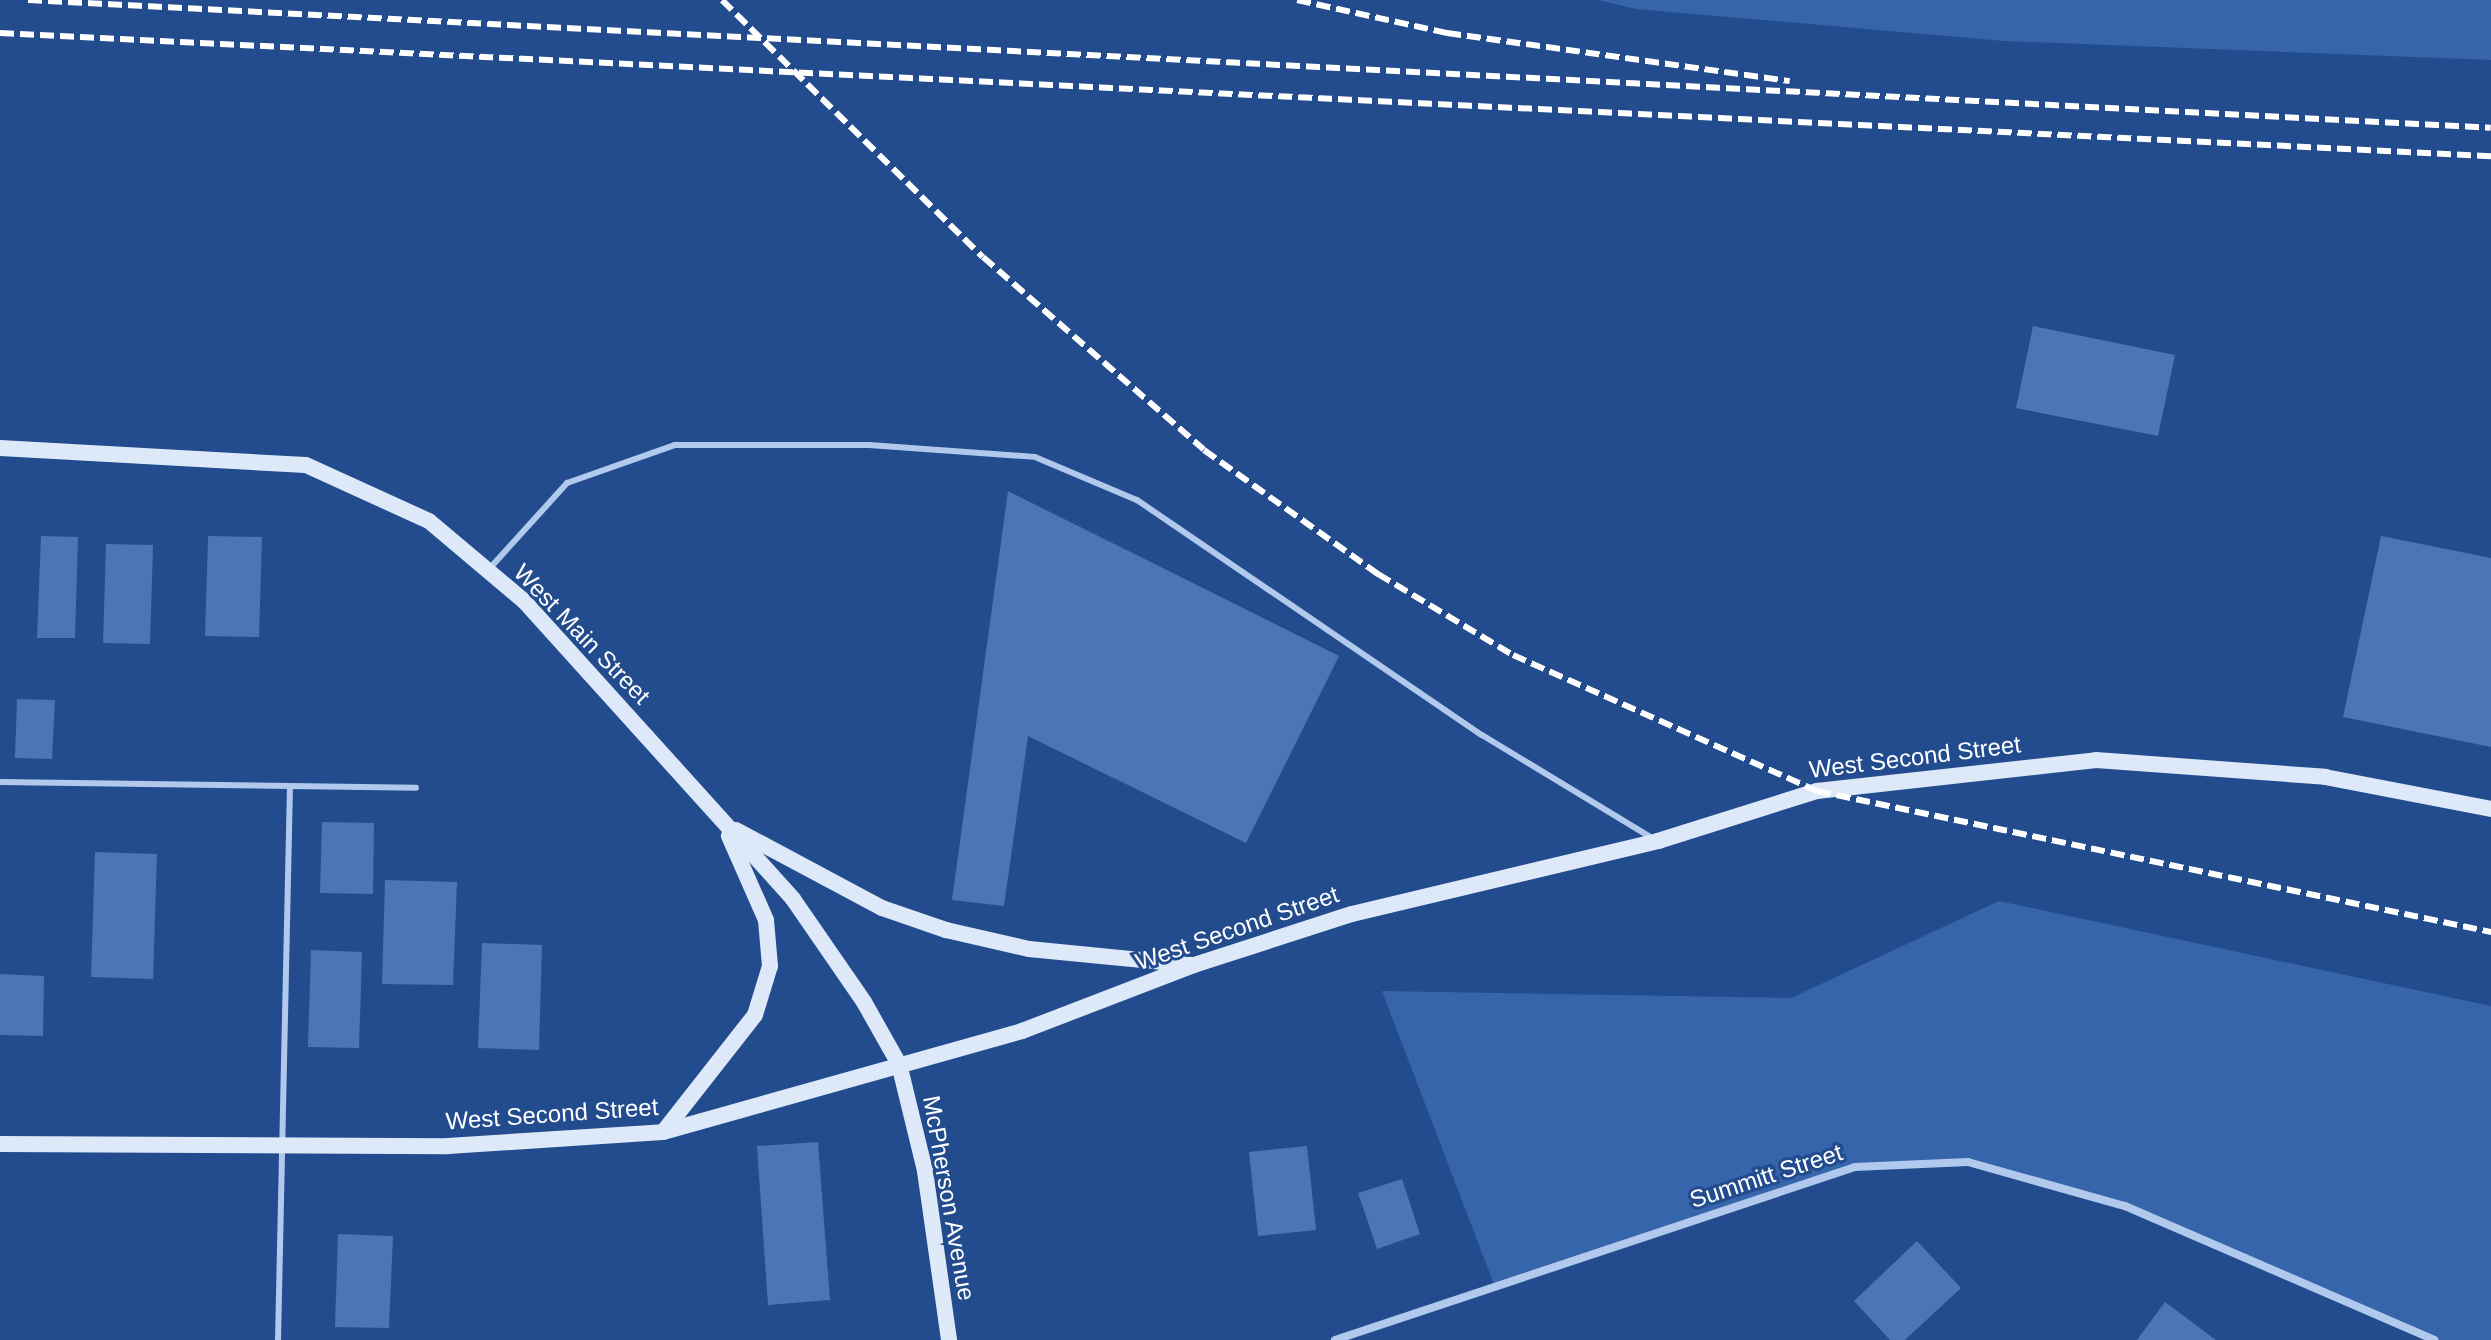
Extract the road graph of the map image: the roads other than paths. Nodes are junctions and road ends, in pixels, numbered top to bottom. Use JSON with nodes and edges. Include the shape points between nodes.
{"nodes":[{"id":1,"x":0,"y":448,"type":"edge"},
{"id":2,"x":487,"y":570,"type":"junction"},
{"id":3,"x":0,"y":782,"type":"edge"},
{"id":4,"x":290,"y":786,"type":"junction"},
{"id":5,"x":416,"y":788,"type":"dead end"},
{"id":6,"x":2491,"y":809,"type":"edge"},
{"id":7,"x":724,"y":824,"type":"junction"},
{"id":8,"x":1658,"y":841,"type":"junction"},
{"id":9,"x":1194,"y":965,"type":"junction"},
{"id":10,"x":899,"y":1064,"type":"junction"},
{"id":11,"x":663,"y":1132,"type":"junction"},
{"id":12,"x":0,"y":1144,"type":"edge"},
{"id":13,"x":278,"y":1149,"type":"junction"},
{"id":14,"x":278,"y":1340,"type":"edge"},
{"id":15,"x":949,"y":1340,"type":"edge"},
{"id":16,"x":1335,"y":1340,"type":"edge"},
{"id":17,"x":2434,"y":1340,"type":"edge"}],
"edges":[{"from":1,"to":2,"type":"main road","name":"West Main Street","via":[[306,465],[429,521]]},
{"from":2,"to":7,"type":"main road","name":"West Main Street","via":[[524,601]]},
{"from":2,"to":8,"type":"lane","via":[[567,483],[675,445],[869,445],[1035,457],[1137,500],[1482,735]]},
{"from":3,"to":4,"type":"lane"},
{"from":4,"to":5,"type":"lane"},
{"from":4,"to":13,"type":"lane"},
{"from":6,"to":8,"type":"main road","name":"West Second Street","via":[[2325,777],[2096,760],[1817,791]]},
{"from":7,"to":9,"type":"main road","via":[[882,908],[946,930],[1029,949]]},
{"from":7,"to":10,"type":"main road","name":"West Main Street","via":[[793,899]]},
{"from":7,"to":11,"type":"main road","via":[[766,920],[770,966],[755,1015]]},
{"from":8,"to":9,"type":"main road","name":"West Second Street","via":[[1352,914]]},
{"from":9,"to":10,"type":"main road","name":"West Second Street","via":[[1022,1031]]},
{"from":10,"to":11,"type":"main road","name":"West Second Street"},
{"from":10,"to":15,"type":"main road","name":"McPherson Avenue","via":[[925,1171]]},
{"from":11,"to":13,"type":"main road","name":"West Second Street","via":[[448,1146]]},
{"from":12,"to":13,"type":"main road","name":"West Second Street"},
{"from":13,"to":14,"type":"lane"},
{"from":16,"to":17,"type":"street","name":"Summitt Street","via":[[1855,1167],[1968,1162],[2125,1206]]}]}
